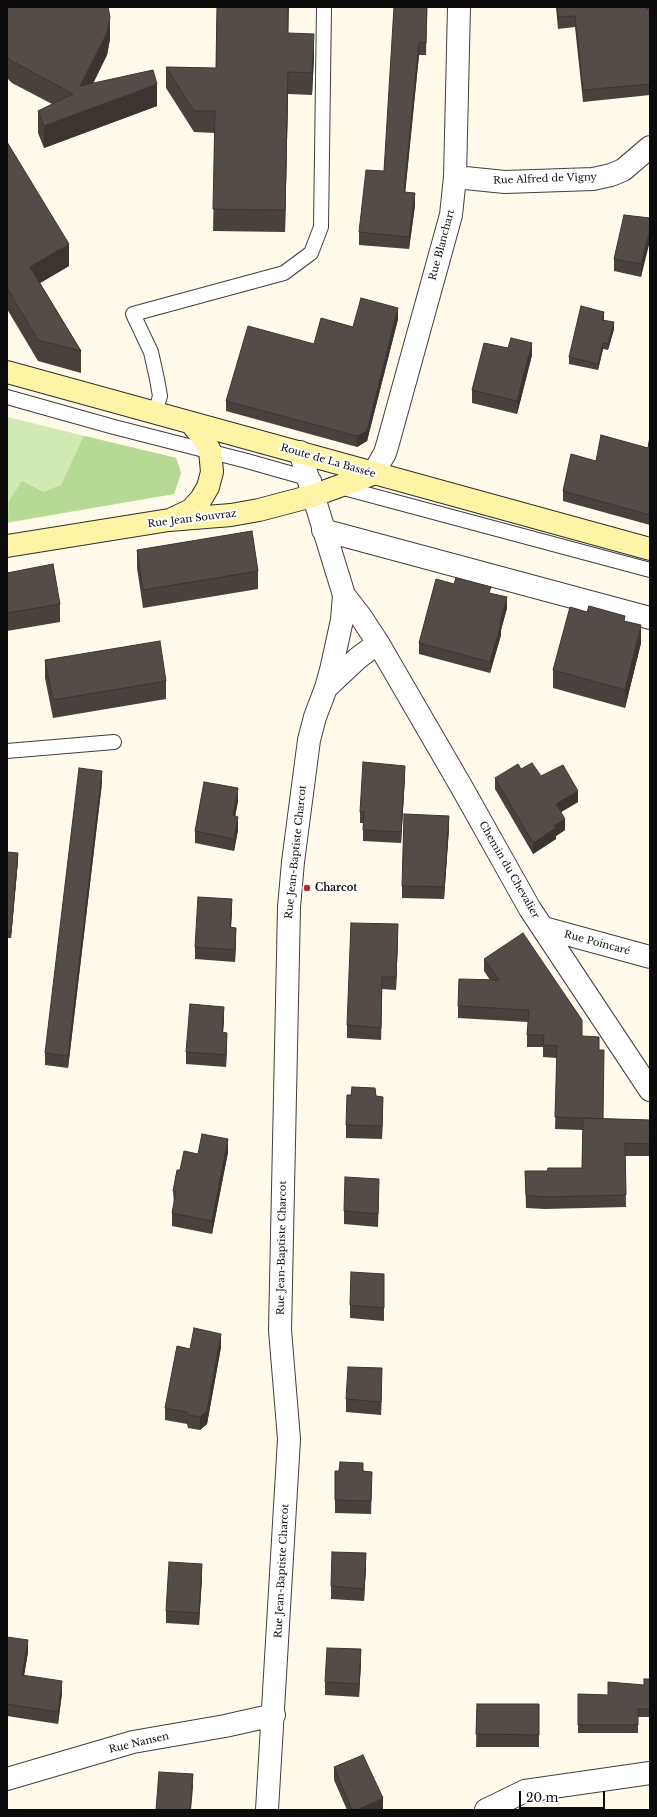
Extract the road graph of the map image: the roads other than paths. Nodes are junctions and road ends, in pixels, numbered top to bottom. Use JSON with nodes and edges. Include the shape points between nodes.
{"nodes":[{"id":1,"x":324,"y":7,"type":"edge"},
{"id":2,"x":459,"y":7,"type":"edge"},
{"id":3,"x":650,"y":147,"type":"edge"},
{"id":4,"x":455,"y":177,"type":"junction"},
{"id":5,"x":7,"y":372,"type":"edge"},
{"id":6,"x":7,"y":397,"type":"edge"},
{"id":7,"x":155,"y":413,"type":"junction"},
{"id":8,"x":191,"y":423,"type":"junction"},
{"id":9,"x":210,"y":451,"type":"junction"},
{"id":10,"x":300,"y":452,"type":"junction"},
{"id":11,"x":373,"y":474,"type":"junction"},
{"id":12,"x":338,"y":486,"type":"junction"},
{"id":13,"x":310,"y":487,"type":"junction"},
{"id":14,"x":169,"y":520,"type":"junction"},
{"id":15,"x":323,"y":530,"type":"junction"},
{"id":16,"x":7,"y":546,"type":"edge"},
{"id":17,"x":650,"y":550,"type":"edge"},
{"id":18,"x":650,"y":570,"type":"edge"},
{"id":19,"x":344,"y":595,"type":"junction"},
{"id":20,"x":650,"y":618,"type":"edge"},
{"id":21,"x":378,"y":643,"type":"junction"},
{"id":22,"x":326,"y":688,"type":"junction"},
{"id":23,"x":114,"y":742,"type":"dead end"},
{"id":24,"x":7,"y":751,"type":"edge"},
{"id":25,"x":544,"y":928,"type":"junction"},
{"id":26,"x":650,"y":957,"type":"edge"},
{"id":27,"x":650,"y":1090,"type":"edge"},
{"id":28,"x":274,"y":1715,"type":"junction"},
{"id":29,"x":650,"y":1773,"type":"edge"},
{"id":30,"x":7,"y":1779,"type":"edge"},
{"id":31,"x":267,"y":1810,"type":"edge"},
{"id":32,"x":486,"y":1810,"type":"edge"}],
"edges":[{"from":1,"to":7,"type":"lane","via":[[321,227],[311,253],[284,273],[133,314],[151,352],[157,379],[160,396]]},
{"from":2,"to":4,"type":"street","name":"Rue Blanchart"},
{"from":3,"to":4,"type":"street","name":"Rue Alfred de Vigny","via":[[623,170],[593,179],[505,182]]},
{"from":4,"to":11,"type":"street","name":"Rue Blanchart","via":[[451,215],[445,238],[386,448]]},
{"from":5,"to":7,"type":"main road","name":"Route de La Bassée"},
{"from":6,"to":9,"type":"lane"},
{"from":7,"to":8,"type":"main road","name":"Route de La Bassée"},
{"from":8,"to":9,"type":"main road"},
{"from":8,"to":10,"type":"main road","name":"Route de La Bassée"},
{"from":9,"to":13,"type":"lane"},
{"from":9,"to":14,"type":"main road","via":[[212,472],[201,499],[190,510]]},
{"from":10,"to":11,"type":"main road","name":"Route de La Bassée"},
{"from":10,"to":13,"type":"street","name":"Rue Jean-Baptiste Charcot"},
{"from":11,"to":12,"type":"main road","name":"Rue Jean Souvraz"},
{"from":11,"to":17,"type":"main road","name":"Route de La Bassée"},
{"from":12,"to":13,"type":"main road","name":"Rue Jean Souvraz"},
{"from":12,"to":18,"type":"lane"},
{"from":13,"to":14,"type":"main road","name":"Rue Jean Souvraz","via":[[259,510]]},
{"from":13,"to":15,"type":"street","name":"Rue Jean-Baptiste Charcot"},
{"from":14,"to":16,"type":"main road","name":"Rue Jean Souvraz"},
{"from":15,"to":19,"type":"street","name":"Rue Jean-Baptiste Charcot"},
{"from":15,"to":20,"type":"street"},
{"from":19,"to":21,"type":"street","name":"Rue Jean-Baptiste Charcot"},
{"from":19,"to":22,"type":"street","name":"Rue Jean-Baptiste Charcot","via":[[342,620]]},
{"from":21,"to":22,"type":"street","name":"Rue Jean-Baptiste Charcot"},
{"from":21,"to":25,"type":"street","name":"Chemin du Chevalier","via":[[530,909]]},
{"from":22,"to":28,"type":"street","name":"Rue Jean-Baptiste Charcot","via":[[309,740],[289,907],[280,1330],[289,1438]]},
{"from":23,"to":24,"type":"lane"},
{"from":25,"to":26,"type":"street","name":"Rue Poincaré"},
{"from":25,"to":27,"type":"street","name":"Chemin du Chevalier"},
{"from":28,"to":30,"type":"street","name":"Rue Nansen","via":[[133,1742]]},
{"from":28,"to":31,"type":"street","name":"Rue Jean-Baptiste Charcot"},
{"from":29,"to":32,"type":"street","via":[[525,1791]]}]}
